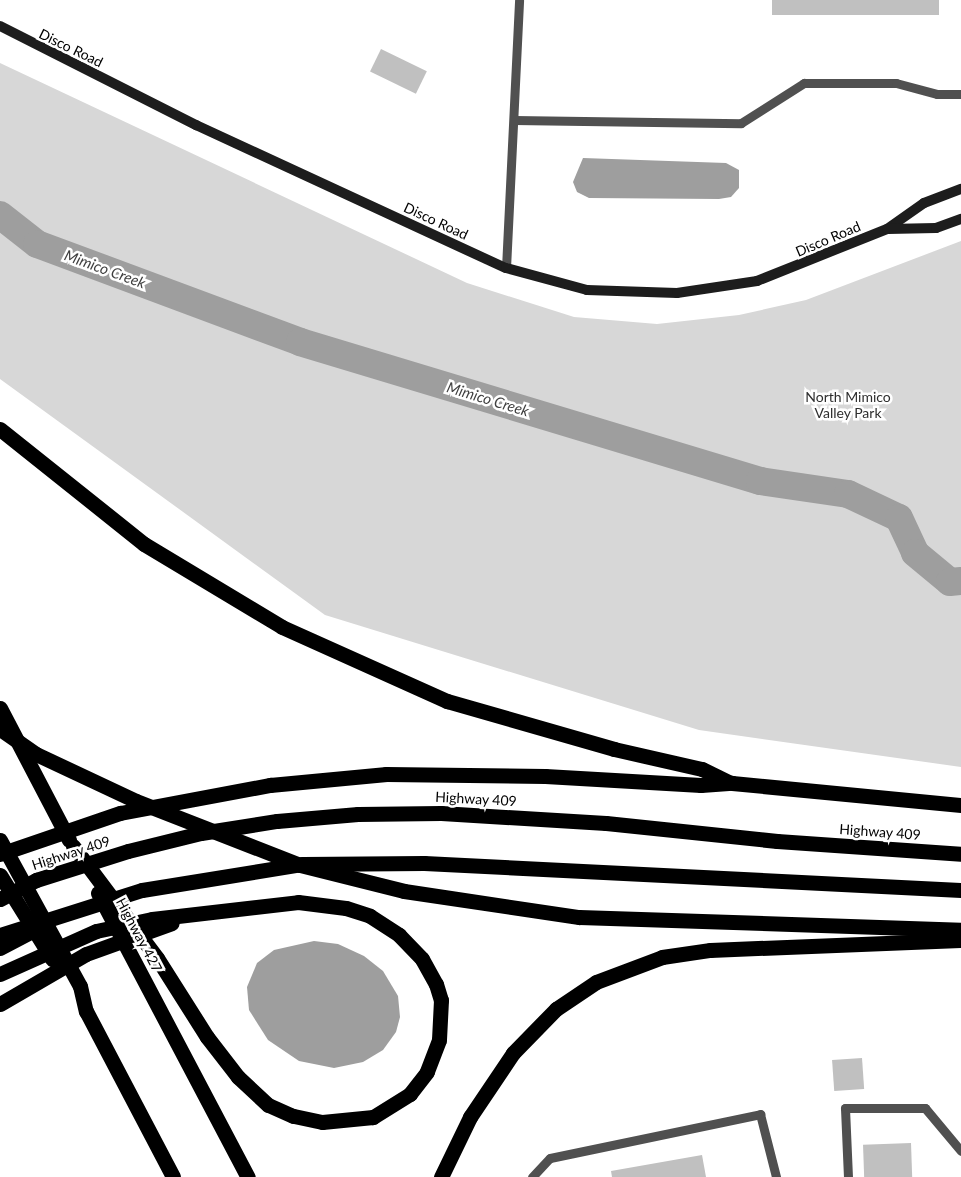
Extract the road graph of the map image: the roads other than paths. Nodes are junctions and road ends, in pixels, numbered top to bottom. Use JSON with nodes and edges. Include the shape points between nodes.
{"nodes":[{"id":1,"x":519,"y":0,"type":"edge"},
{"id":2,"x":0,"y":26,"type":"edge"},
{"id":3,"x":961,"y":94,"type":"edge"},
{"id":4,"x":514,"y":120,"type":"junction"},
{"id":5,"x":961,"y":189,"type":"edge"},
{"id":6,"x":961,"y":219,"type":"edge"},
{"id":7,"x":887,"y":229,"type":"junction"},
{"id":8,"x":506,"y":268,"type":"junction"},
{"id":9,"x":0,"y":429,"type":"edge"},
{"id":10,"x":0,"y":708,"type":"edge"},
{"id":11,"x":0,"y":729,"type":"edge"},
{"id":12,"x":732,"y":783,"type":"junction"},
{"id":13,"x":961,"y":805,"type":"edge"},
{"id":14,"x":0,"y":840,"type":"edge"},
{"id":15,"x":73,"y":846,"type":"junction"},
{"id":16,"x":0,"y":854,"type":"edge"},
{"id":17,"x":961,"y":854,"type":"edge"},
{"id":18,"x":0,"y":875,"type":"edge"},
{"id":19,"x":961,"y":890,"type":"edge"},
{"id":20,"x":0,"y":899,"type":"edge"},
{"id":21,"x":73,"y":910,"type":"junction"},
{"id":22,"x":193,"y":916,"type":"junction"},
{"id":23,"x":961,"y":930,"type":"edge"},
{"id":24,"x":0,"y":935,"type":"edge"},
{"id":25,"x":961,"y":940,"type":"edge"},
{"id":26,"x":0,"y":948,"type":"edge"},
{"id":27,"x":0,"y":974,"type":"edge"},
{"id":28,"x":75,"y":987,"type":"junction"},
{"id":29,"x":0,"y":1004,"type":"edge"},
{"id":30,"x":961,"y":1151,"type":"edge"},
{"id":31,"x":173,"y":1177,"type":"edge"},
{"id":32,"x":248,"y":1177,"type":"edge"},
{"id":33,"x":441,"y":1177,"type":"edge"},
{"id":34,"x":532,"y":1177,"type":"edge"},
{"id":35,"x":776,"y":1177,"type":"edge"},
{"id":36,"x":848,"y":1177,"type":"edge"}],
"edges":[{"from":1,"to":4,"type":"lane"},
{"from":2,"to":8,"type":"main road","name":"Disco Road","via":[[196,125]]},
{"from":3,"to":4,"type":"lane","via":[[937,94],[896,83],[804,83],[740,124]]},
{"from":4,"to":8,"type":"lane"},
{"from":5,"to":7,"type":"main road","name":"Disco Road","via":[[924,203]]},
{"from":6,"to":7,"type":"main road","name":"Disco Road","via":[[936,228]]},
{"from":7,"to":8,"type":"main road","name":"Disco Road","via":[[784,272],[716,289],[648,293],[587,290]]},
{"from":9,"to":12,"type":"highway","via":[[144,544],[282,627],[447,701],[614,749],[702,769]]},
{"from":10,"to":15,"type":"highway","name":"Highway 427"},
{"from":11,"to":23,"type":"highway","via":[[36,754],[136,801],[300,865],[404,891],[580,918]]},
{"from":12,"to":13,"type":"highway"},
{"from":12,"to":16,"type":"highway","via":[[701,785],[544,776],[386,774],[270,785],[120,813]]},
{"from":14,"to":28,"type":"highway"},
{"from":15,"to":22,"type":"highway","via":[[157,958],[207,1037],[238,1077],[268,1105],[294,1116],[322,1122],[356,1120],[373,1117],[397,1104],[421,1083],[433,1062],[439,1040],[441,1000],[422,959],[386,924],[346,908],[298,902]]},
{"from":15,"to":32,"type":"highway","name":"Highway 427"},
{"from":17,"to":20,"type":"highway","name":"Highway 409","via":[[777,841],[606,823],[441,813],[358,814],[277,821],[201,833],[128,851],[46,878]]},
{"from":18,"to":28,"type":"highway"},
{"from":19,"to":21,"type":"highway","via":[[365,862],[303,864],[208,878],[142,890]]},
{"from":21,"to":24,"type":"highway"},
{"from":21,"to":26,"type":"highway"},
{"from":22,"to":27,"type":"highway","via":[[152,919],[96,930]]},
{"from":22,"to":29,"type":"highway","via":[[86,954]]},
{"from":25,"to":33,"type":"highway","via":[[710,950],[662,957],[596,982],[556,1009],[513,1053],[470,1117]]},
{"from":28,"to":31,"type":"highway"},
{"from":30,"to":36,"type":"lane","via":[[925,1108],[845,1108]]},
{"from":34,"to":35,"type":"lane","via":[[550,1158],[760,1114]]}]}
